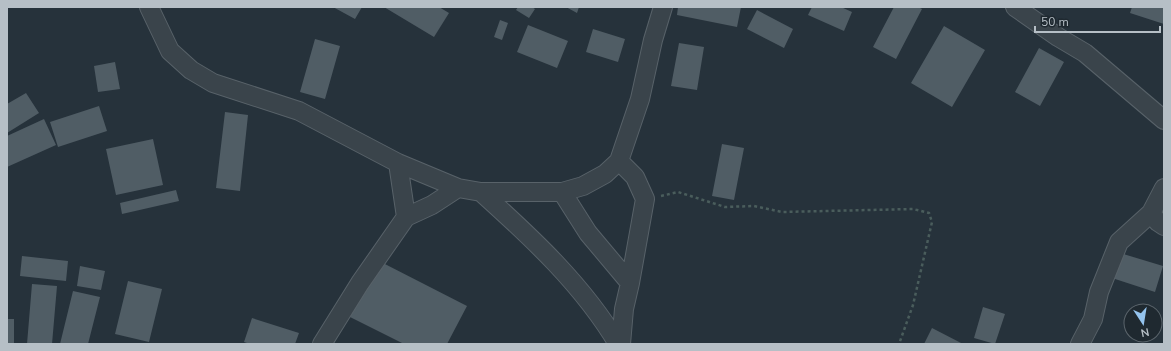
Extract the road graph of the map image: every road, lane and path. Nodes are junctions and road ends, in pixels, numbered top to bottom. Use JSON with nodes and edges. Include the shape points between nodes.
{"nodes":[{"id":1,"x":149,"y":7,"type":"edge"},
{"id":2,"x":663,"y":7,"type":"edge"},
{"id":3,"x":1022,"y":9,"type":"edge"},
{"id":4,"x":1164,"y":120,"type":"edge"},
{"id":5,"x":619,"y":161,"type":"junction"},
{"id":6,"x":398,"y":163,"type":"junction"},
{"id":7,"x":458,"y":188,"type":"junction"},
{"id":8,"x":1164,"y":188,"type":"edge"},
{"id":9,"x":481,"y":192,"type":"junction"},
{"id":10,"x":562,"y":192,"type":"junction"},
{"id":11,"x":644,"y":199,"type":"junction"},
{"id":12,"x":1151,"y":213,"type":"junction"},
{"id":13,"x":406,"y":217,"type":"junction"},
{"id":14,"x":1164,"y":226,"type":"edge"},
{"id":15,"x":630,"y":283,"type":"junction"},
{"id":16,"x":322,"y":344,"type":"edge"},
{"id":17,"x":618,"y":344,"type":"edge"},
{"id":18,"x":621,"y":344,"type":"edge"},
{"id":19,"x":899,"y":344,"type":"edge"},
{"id":20,"x":1080,"y":344,"type":"edge"}],
"edges":[{"from":1,"to":6,"type":"street","via":[[170,50],[191,70],[213,83],[300,111]]},
{"from":2,"to":5,"type":"street","via":[[640,99]]},
{"from":3,"to":4,"type":"street","via":[[1058,37],[1085,53]]},
{"from":5,"to":10,"type":"street","via":[[605,174],[583,186]]},
{"from":5,"to":11,"type":"street","via":[[635,177]]},
{"from":6,"to":7,"type":"street"},
{"from":6,"to":13,"type":"street"},
{"from":7,"to":9,"type":"street"},
{"from":7,"to":13,"type":"street","via":[[432,205]]},
{"from":8,"to":12,"type":"street"},
{"from":9,"to":10,"type":"street"},
{"from":9,"to":17,"type":"street","via":[[565,274],[601,316]]},
{"from":10,"to":15,"type":"street","via":[[588,233]]},
{"from":11,"to":15,"type":"street"},
{"from":11,"to":19,"type":"path","via":[[678,192],[725,207],[754,206],[782,212],[913,209],[929,213],[932,222],[929,237],[913,305]]},
{"from":12,"to":14,"type":"street"},
{"from":12,"to":20,"type":"street","via":[[1119,242],[1099,292],[1093,319]]},
{"from":13,"to":16,"type":"street"},
{"from":15,"to":18,"type":"street"}]}
